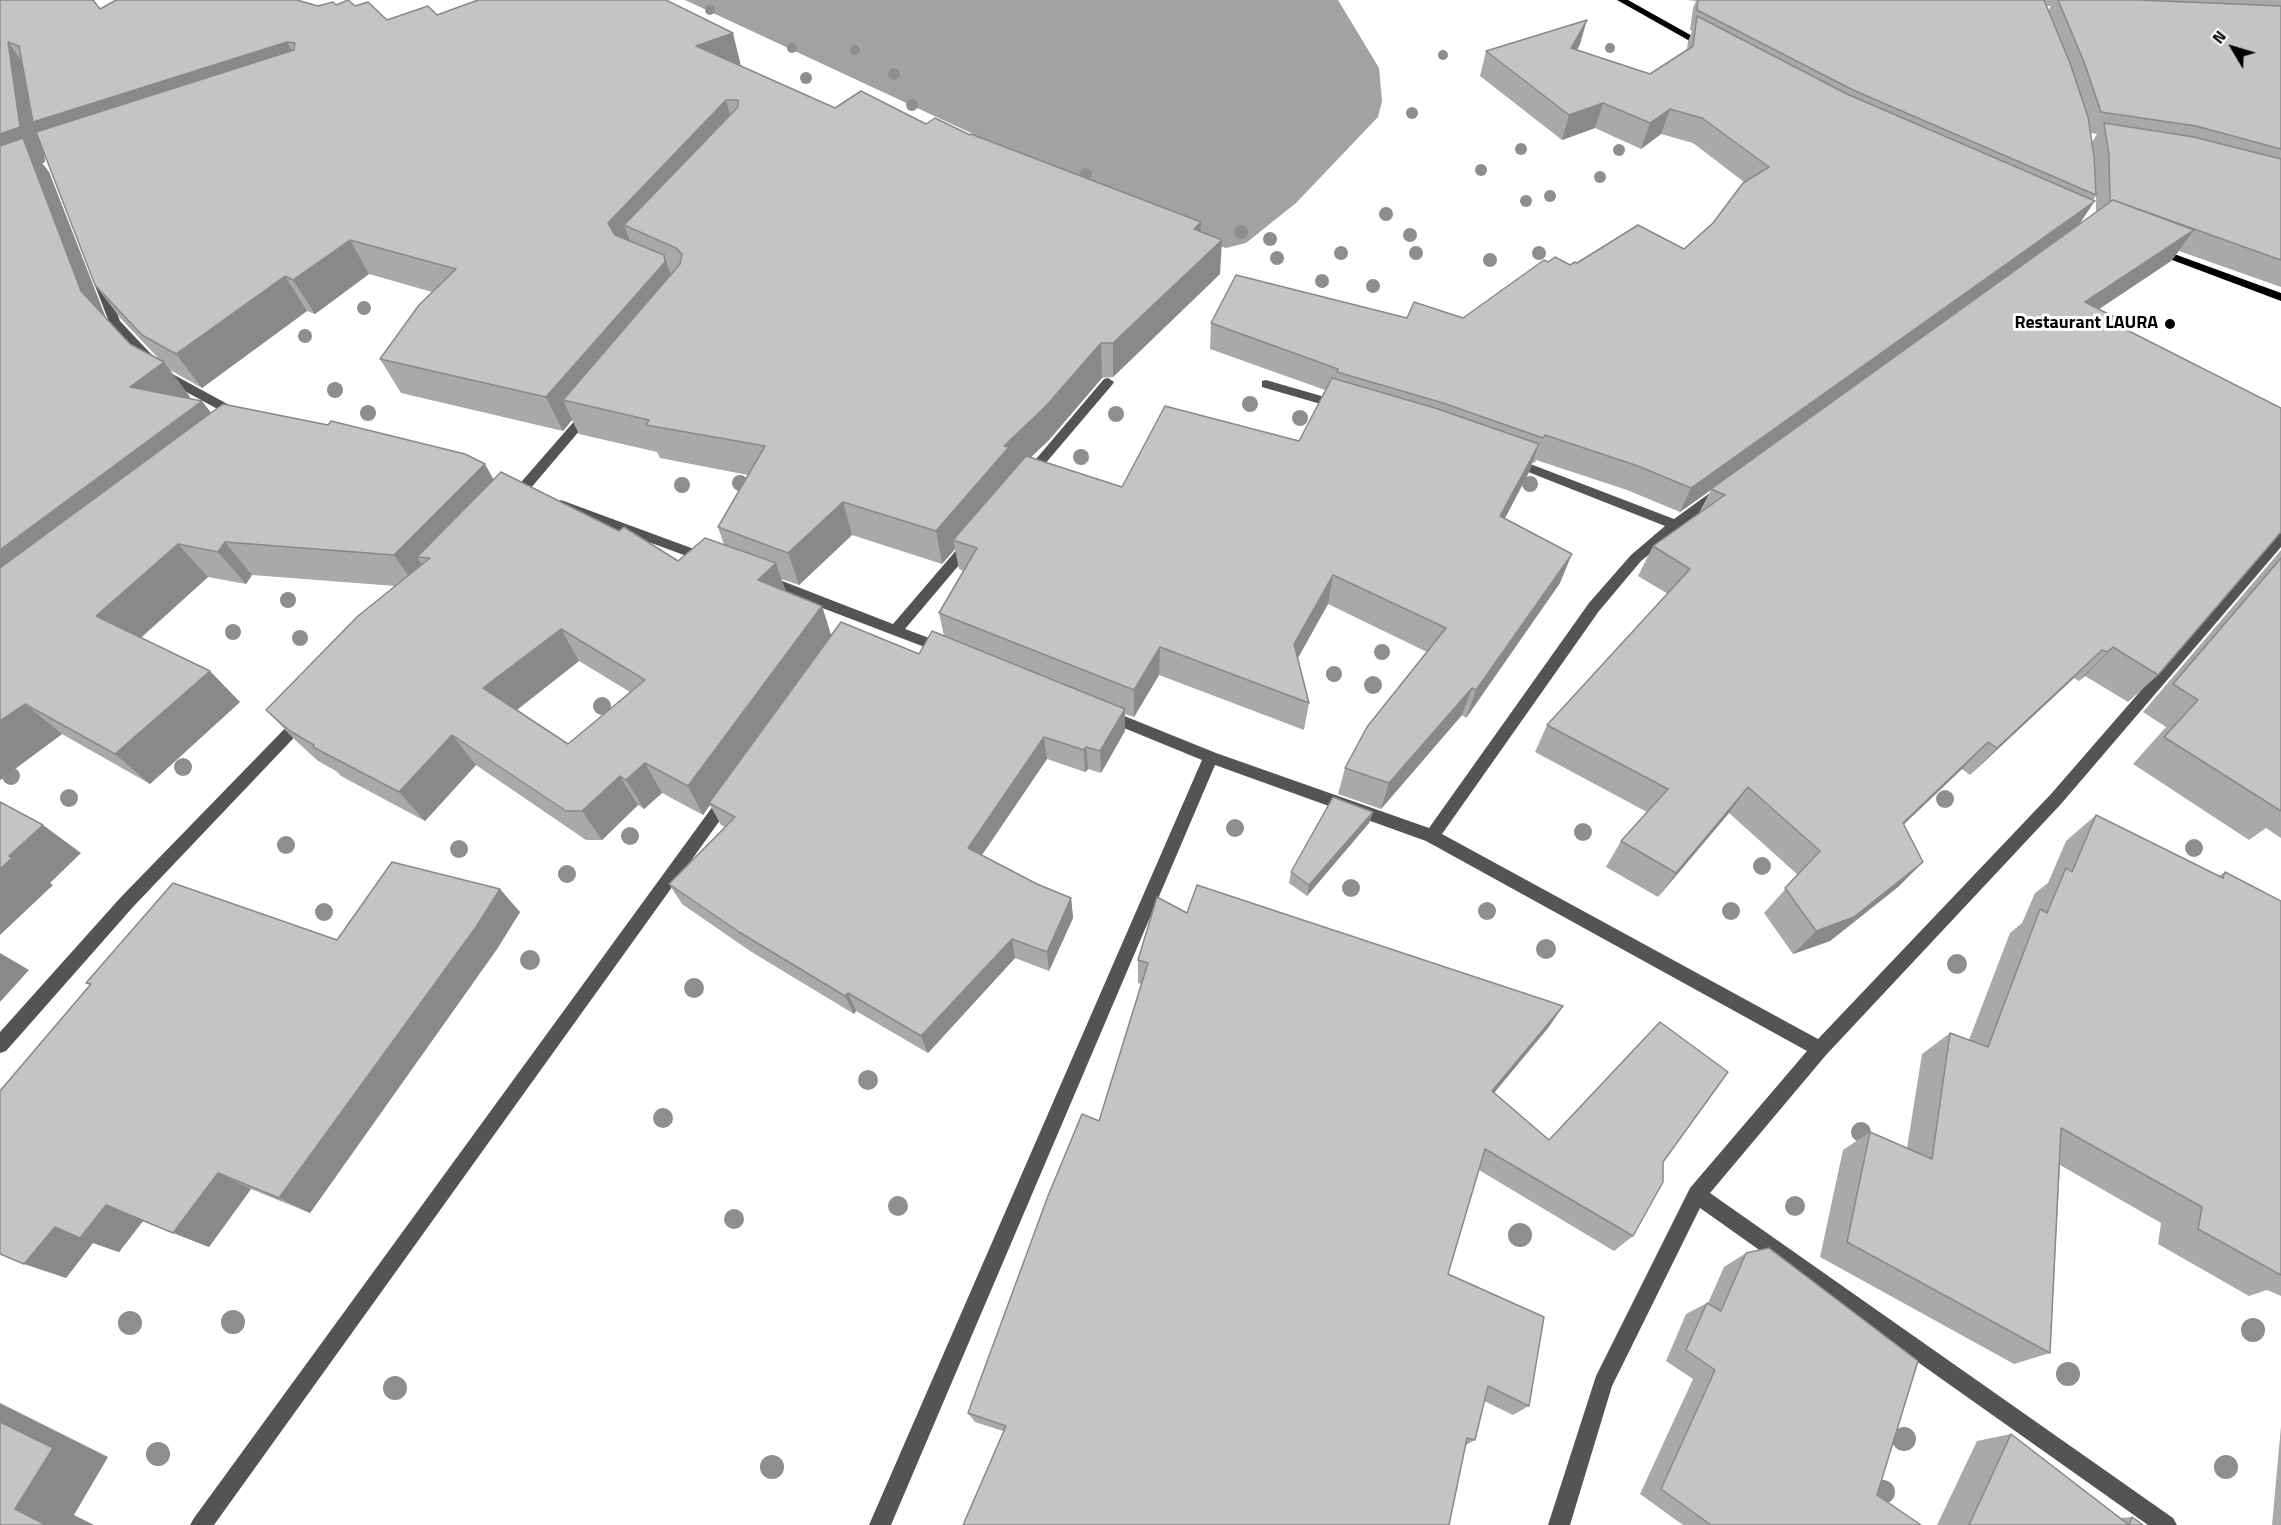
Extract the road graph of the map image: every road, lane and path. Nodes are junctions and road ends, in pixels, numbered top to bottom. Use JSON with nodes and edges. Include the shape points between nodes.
{"nodes":[{"id":1,"x":1621,"y":0,"type":"edge"},
{"id":2,"x":1715,"y":51,"type":"edge"},
{"id":3,"x":2145,"y":246,"type":"edge"},
{"id":4,"x":95,"y":269,"type":"edge"},
{"id":5,"x":2281,"y":297,"type":"edge"},
{"id":6,"x":1108,"y":382,"type":"dead end"},
{"id":7,"x":1266,"y":384,"type":"dead end"},
{"id":8,"x":599,"y":399,"type":"edge"},
{"id":9,"x":1354,"y":410,"type":"edge"},
{"id":10,"x":255,"y":424,"type":"edge"},
{"id":11,"x":1505,"y":458,"type":"edge"},
{"id":12,"x":1733,"y":483,"type":"edge"},
{"id":13,"x":501,"y":485,"type":"edge"},
{"id":14,"x":1017,"y":488,"type":"edge"},
{"id":15,"x":534,"y":495,"type":"junction"},
{"id":16,"x":506,"y":508,"type":"edge"},
{"id":17,"x":1675,"y":525,"type":"junction"},
{"id":18,"x":980,"y":532,"type":"edge"},
{"id":19,"x":2281,"y":538,"type":"edge"},
{"id":20,"x":725,"y":565,"type":"edge"},
{"id":21,"x":759,"y":578,"type":"edge"},
{"id":22,"x":860,"y":615,"type":"junction"},
{"id":23,"x":896,"y":630,"type":"junction"},
{"id":24,"x":846,"y":635,"type":"edge"},
{"id":25,"x":961,"y":656,"type":"edge"},
{"id":26,"x":317,"y":705,"type":"edge"},
{"id":27,"x":1092,"y":709,"type":"edge"},
{"id":28,"x":1211,"y":757,"type":"junction"},
{"id":29,"x":734,"y":790,"type":"edge"},
{"id":30,"x":1432,"y":836,"type":"junction"},
{"id":31,"x":0,"y":1045,"type":"edge"},
{"id":32,"x":1820,"y":1049,"type":"junction"},
{"id":33,"x":1697,"y":1195,"type":"junction"},
{"id":34,"x":201,"y":1525,"type":"edge"},
{"id":35,"x":880,"y":1525,"type":"edge"},
{"id":36,"x":1559,"y":1525,"type":"edge"},
{"id":37,"x":2166,"y":1525,"type":"edge"}],
"edges":[{"from":1,"to":2,"type":"main road"},
{"from":3,"to":5,"type":"main road"},
{"from":4,"to":10,"type":"street","via":[[115,322],[163,374]]},
{"from":6,"to":14,"type":"street"},
{"from":7,"to":9,"type":"street"},
{"from":8,"to":15,"type":"street"},
{"from":11,"to":17,"type":"street"},
{"from":12,"to":17,"type":"street"},
{"from":13,"to":15,"type":"street"},
{"from":15,"to":16,"type":"street"},
{"from":15,"to":20,"type":"street"},
{"from":17,"to":30,"type":"street","via":[[1636,558],[1594,607]]},
{"from":18,"to":23,"type":"street"},
{"from":19,"to":32,"type":"street","via":[[2056,799]]},
{"from":21,"to":22,"type":"street"},
{"from":22,"to":23,"type":"street"},
{"from":22,"to":24,"type":"street"},
{"from":23,"to":25,"type":"street"},
{"from":26,"to":31,"type":"street","via":[[127,902]]},
{"from":27,"to":28,"type":"street"},
{"from":28,"to":30,"type":"street"},
{"from":28,"to":35,"type":"street"},
{"from":29,"to":34,"type":"street"},
{"from":30,"to":32,"type":"street"},
{"from":32,"to":33,"type":"street"},
{"from":33,"to":36,"type":"street","via":[[1603,1383]]},
{"from":33,"to":37,"type":"street"}]}
